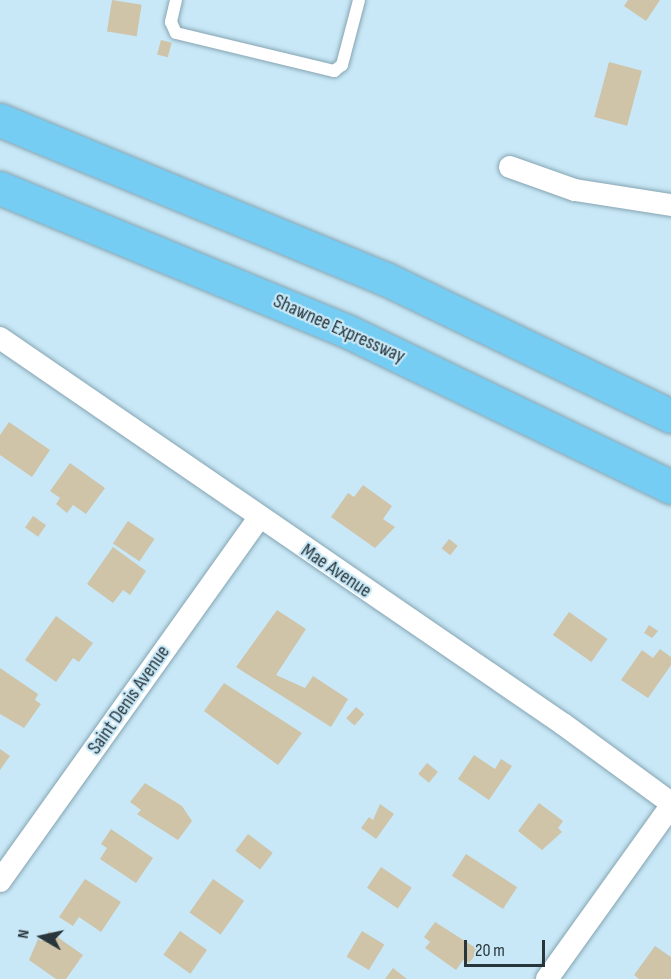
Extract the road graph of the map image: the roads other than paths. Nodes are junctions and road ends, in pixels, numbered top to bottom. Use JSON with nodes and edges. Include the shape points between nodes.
{"nodes":[{"id":1,"x":176,"y":0,"type":"edge"},
{"id":2,"x":358,"y":0,"type":"edge"},
{"id":3,"x":0,"y":120,"type":"edge"},
{"id":4,"x":510,"y":167,"type":"dead end"},
{"id":5,"x":0,"y":188,"type":"edge"},
{"id":6,"x":671,"y":205,"type":"edge"},
{"id":7,"x":0,"y":338,"type":"edge"},
{"id":8,"x":671,"y":416,"type":"edge"},
{"id":9,"x":671,"y":487,"type":"edge"},
{"id":10,"x":258,"y":519,"type":"junction"},
{"id":11,"x":671,"y":804,"type":"edge"},
{"id":12,"x":0,"y":881,"type":"edge"},
{"id":13,"x":548,"y":979,"type":"edge"}],
"edges":[{"from":1,"to":2,"type":"lane","via":[[171,22],[176,33],[334,71],[342,65]]},
{"from":3,"to":8,"type":"highway","via":[[386,279]]},
{"from":4,"to":6,"type":"street","via":[[575,190]]},
{"from":5,"to":9,"type":"highway","name":"Shawnee Expressway","via":[[347,331]]},
{"from":7,"to":10,"type":"street","name":"Mae Avenue"},
{"from":10,"to":11,"type":"street","name":"Mae Avenue","via":[[563,724]]},
{"from":10,"to":12,"type":"street","name":"Saint Denis Avenue"},
{"from":11,"to":13,"type":"street"}]}
